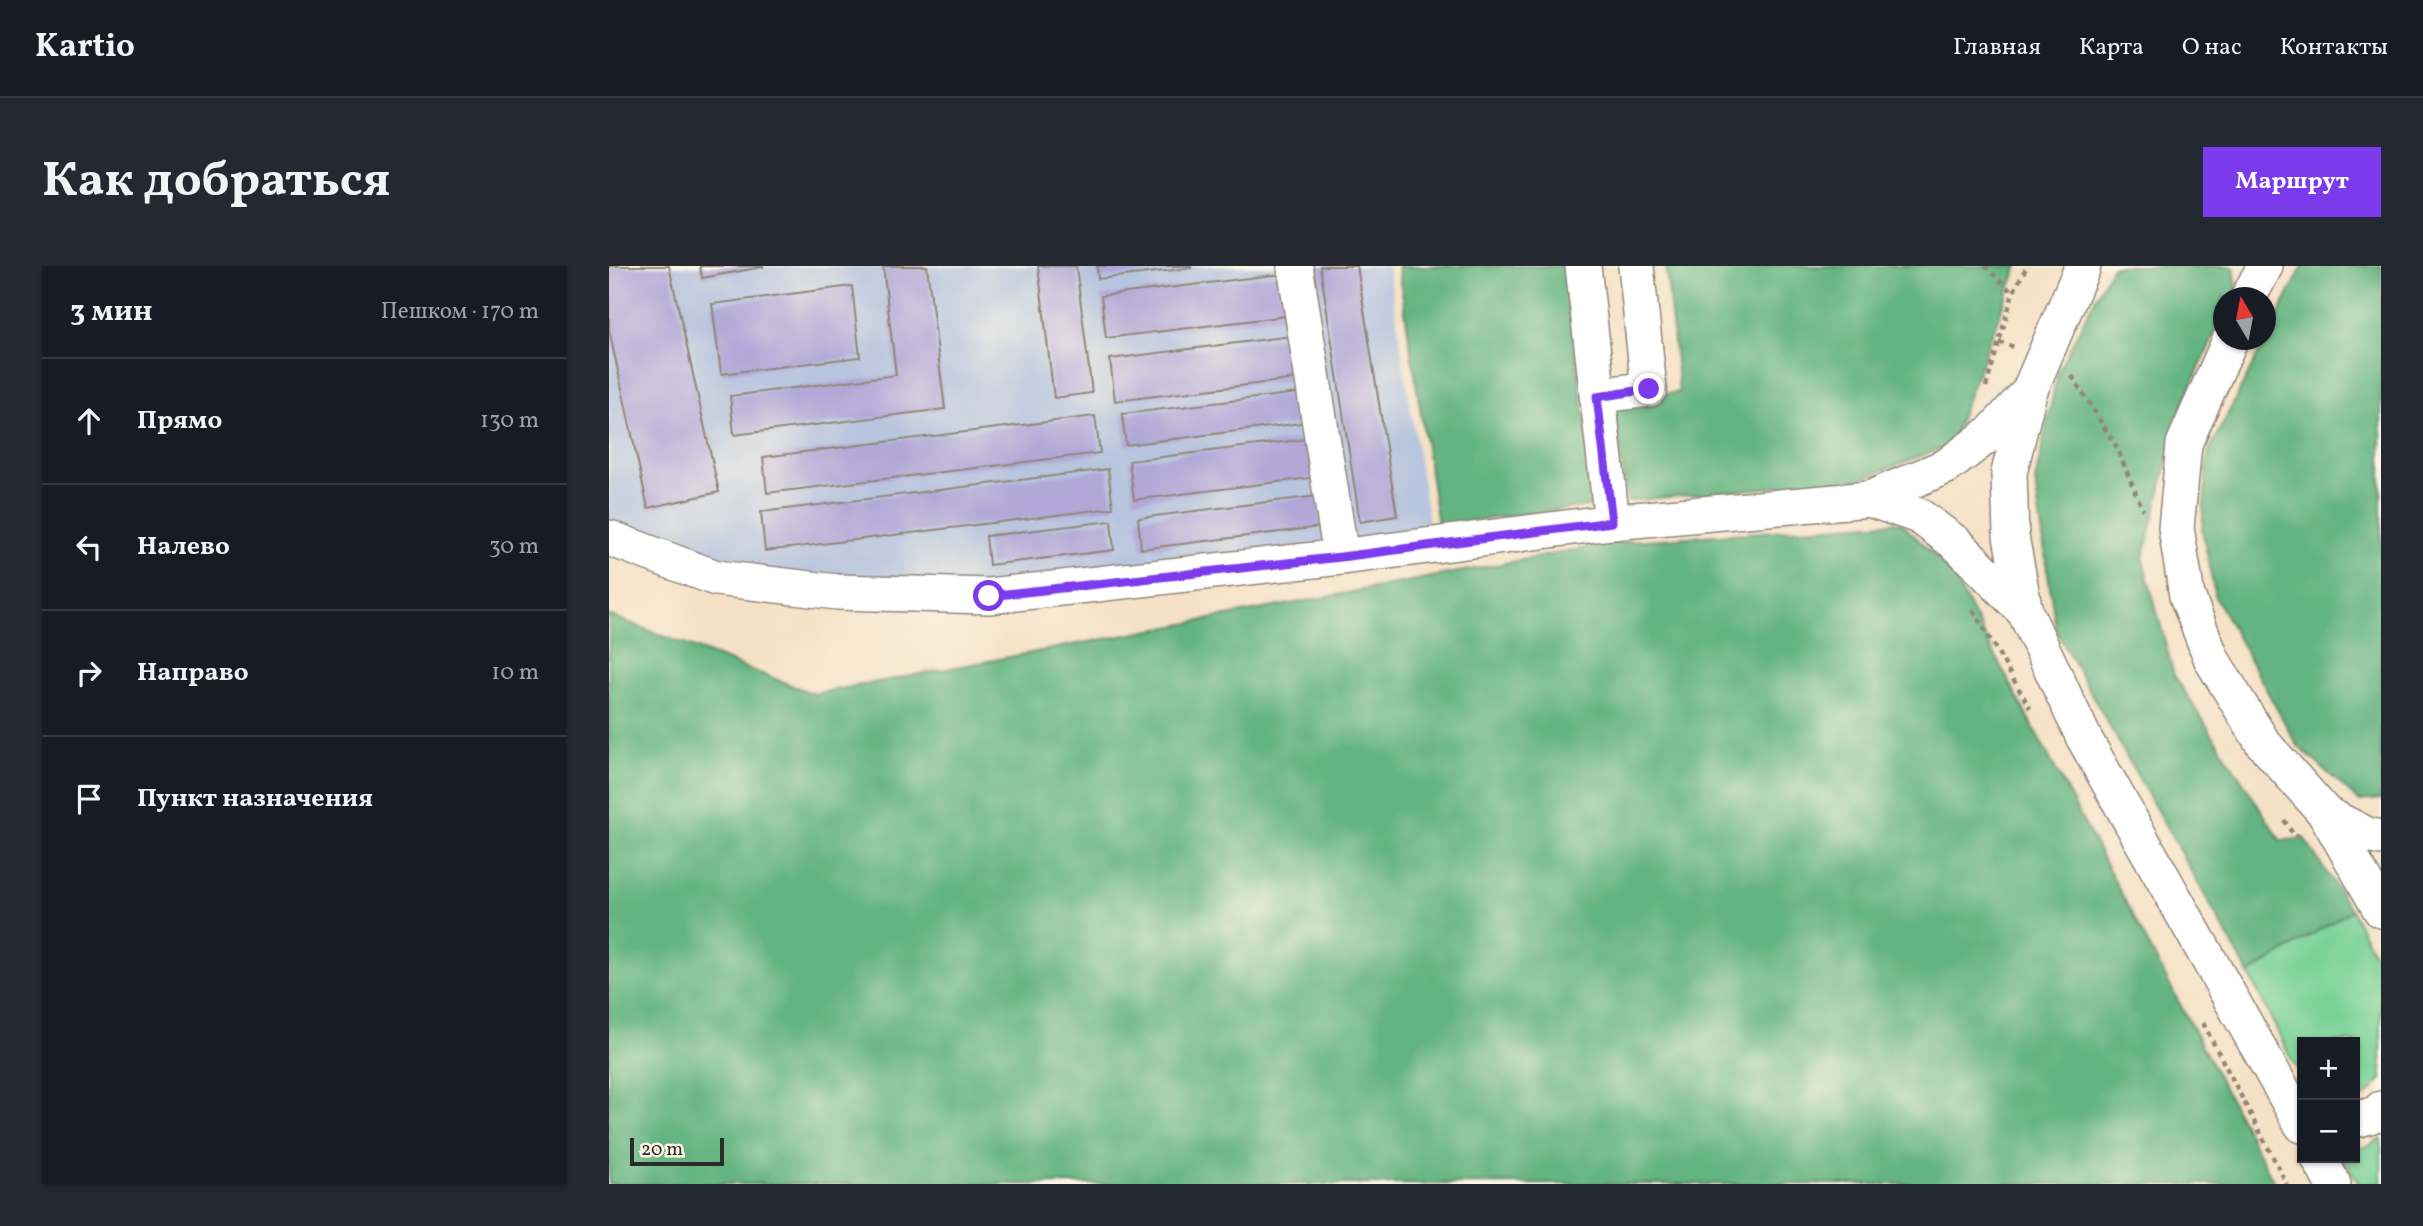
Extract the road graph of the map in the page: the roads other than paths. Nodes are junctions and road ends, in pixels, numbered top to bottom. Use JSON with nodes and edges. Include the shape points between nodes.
{"nodes":[{"id":1,"x":1295,"y":266,"type":"edge"},
{"id":2,"x":1583,"y":266,"type":"edge"},
{"id":3,"x":1636,"y":266,"type":"edge"},
{"id":4,"x":2083,"y":266,"type":"edge"},
{"id":5,"x":2226,"y":350,"type":"edge"},
{"id":6,"x":2029,"y":392,"type":"junction"},
{"id":7,"x":1597,"y":397,"type":"junction"},
{"id":8,"x":1869,"y":499,"type":"junction"},
{"id":9,"x":1612,"y":522,"type":"junction"},
{"id":10,"x":609,"y":538,"type":"edge"},
{"id":11,"x":1341,"y":557,"type":"junction"},
{"id":12,"x":2025,"y":612,"type":"junction"},
{"id":13,"x":2326,"y":814,"type":"junction"},
{"id":14,"x":2381,"y":838,"type":"edge"},
{"id":15,"x":2381,"y":911,"type":"edge"},
{"id":16,"x":2293,"y":1096,"type":"edge"},
{"id":17,"x":2381,"y":1109,"type":"edge"},
{"id":18,"x":2360,"y":1119,"type":"edge"},
{"id":19,"x":2322,"y":1163,"type":"edge"},
{"id":20,"x":2333,"y":1184,"type":"edge"}],
"edges":[{"from":1,"to":11,"type":"street"},
{"from":2,"to":7,"type":"street"},
{"from":3,"to":7,"type":"street","via":[[1649,389]]},
{"from":4,"to":6,"type":"street"},
{"from":5,"to":13,"type":"street","via":[[2184,444],[2176,528],[2187,596],[2212,660],[2263,743]]},
{"from":6,"to":8,"type":"street","via":[[1992,432],[1947,466]]},
{"from":6,"to":12,"type":"street","via":[[2009,473],[2011,536]]},
{"from":7,"to":9,"type":"street"},
{"from":8,"to":9,"type":"street"},
{"from":8,"to":12,"type":"street","via":[[1919,516],[1957,544]]},
{"from":9,"to":11,"type":"street"},
{"from":10,"to":11,"type":"street","via":[[716,578],[837,592],[975,596]]},
{"from":12,"to":16,"type":"street","via":[[2084,738]]},
{"from":13,"to":14,"type":"street"},
{"from":13,"to":15,"type":"street"},
{"from":17,"to":18,"type":"street"},
{"from":19,"to":20,"type":"street"}]}
